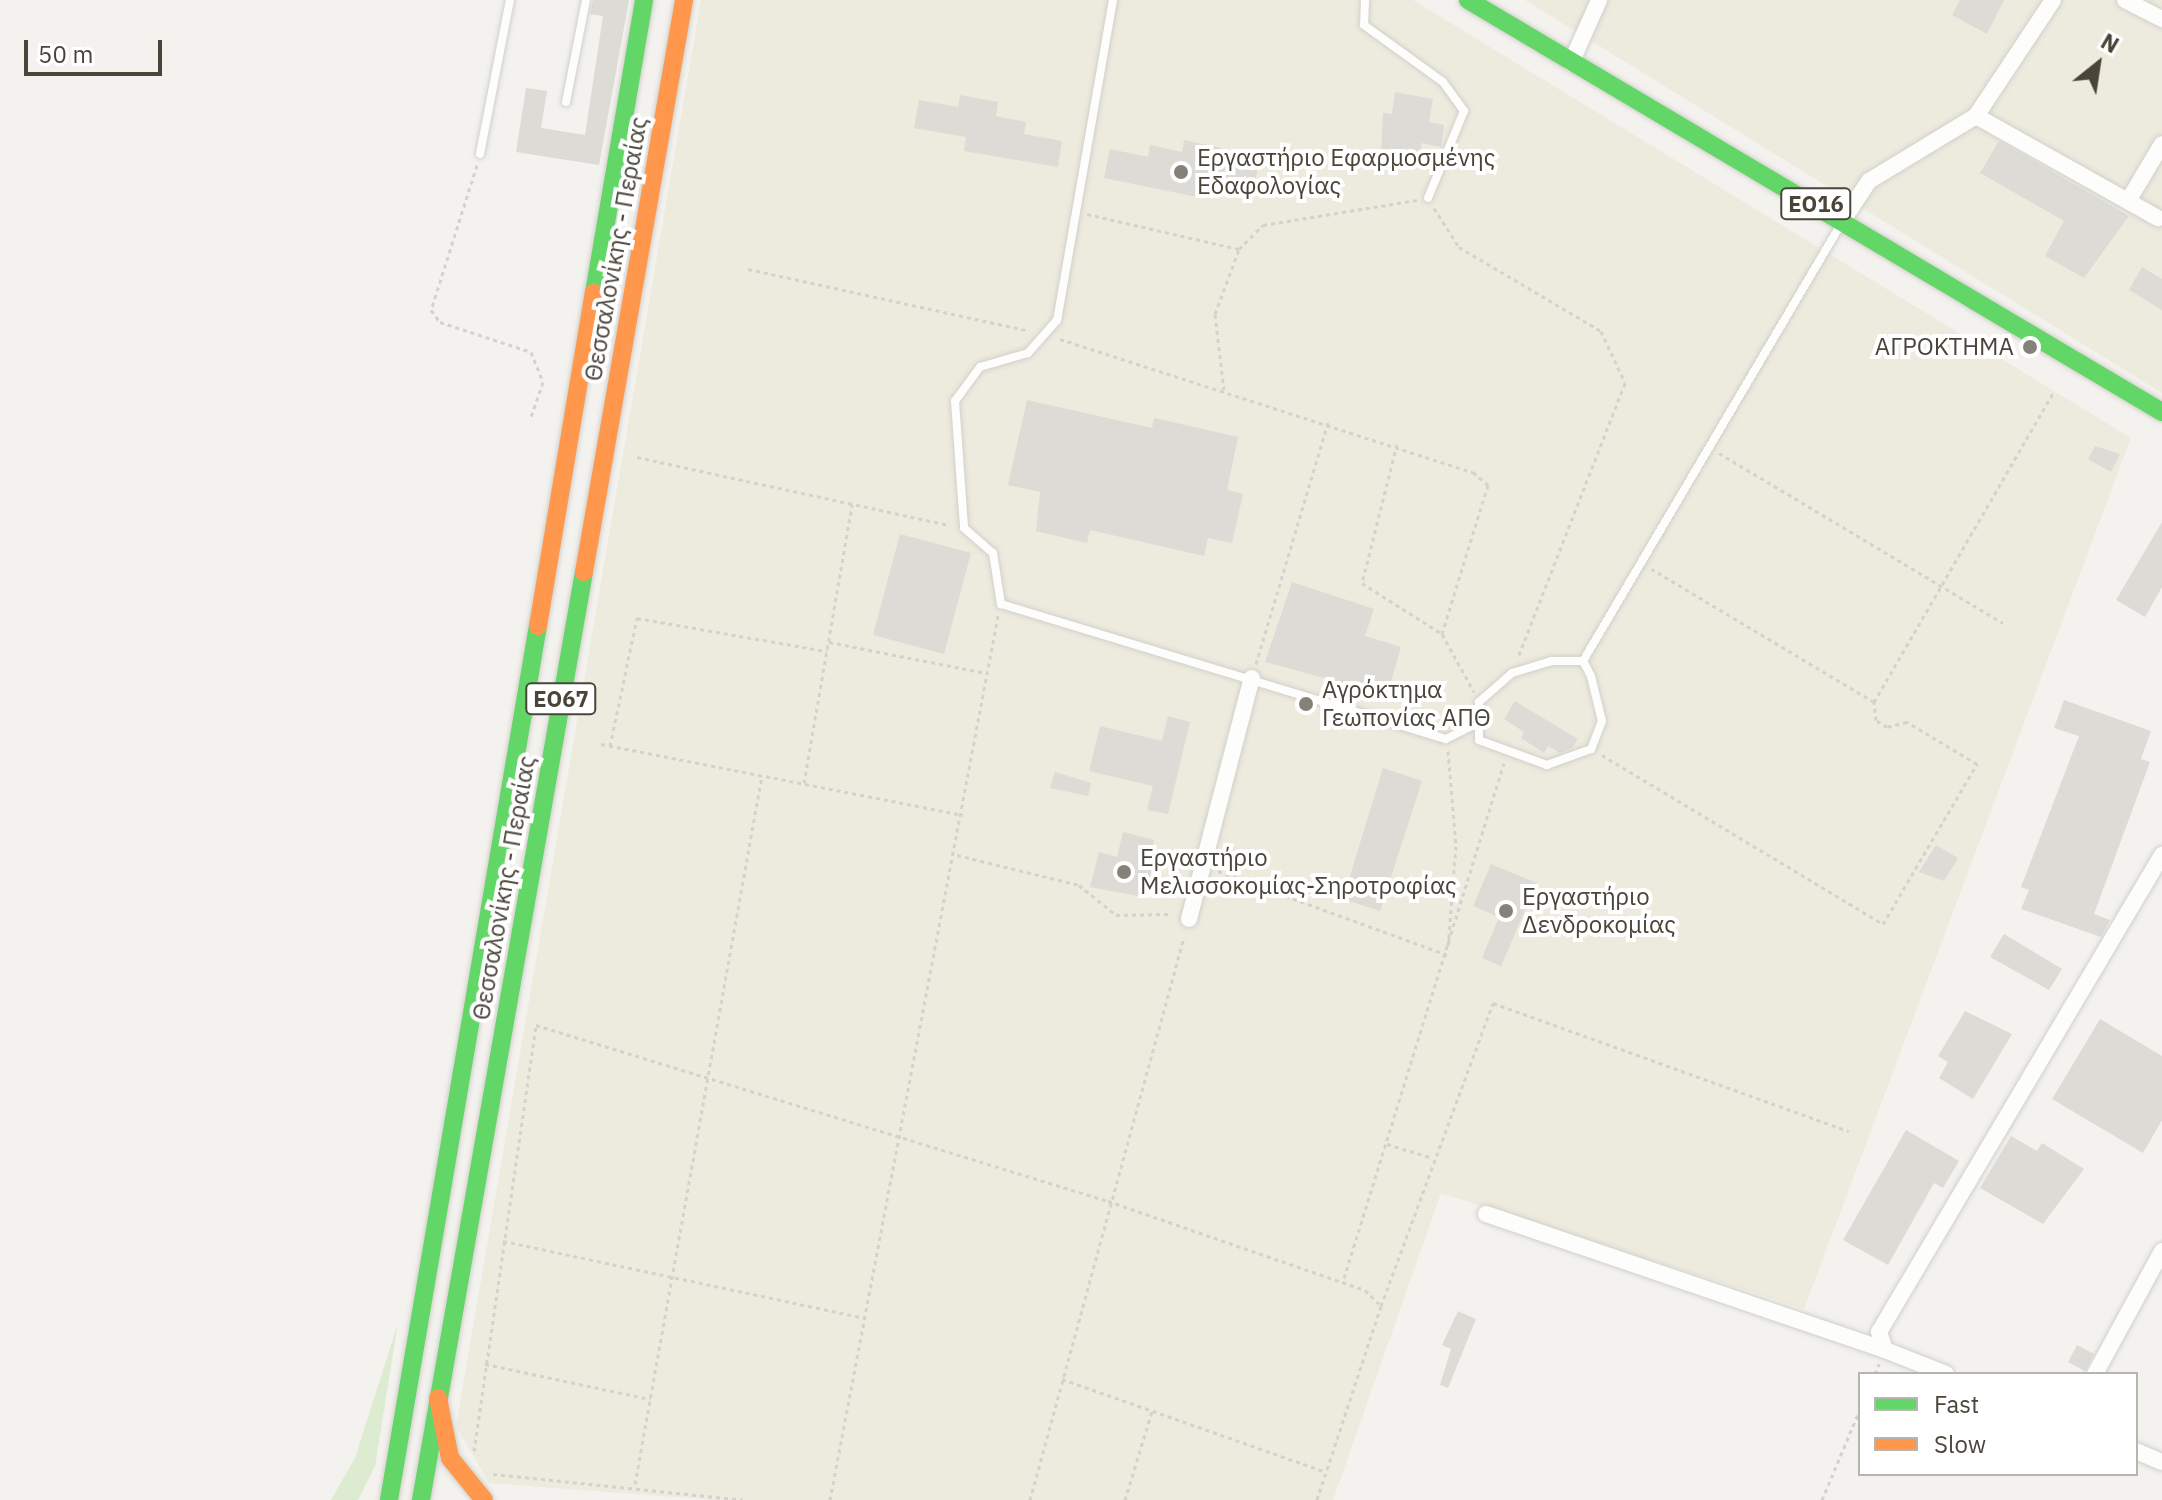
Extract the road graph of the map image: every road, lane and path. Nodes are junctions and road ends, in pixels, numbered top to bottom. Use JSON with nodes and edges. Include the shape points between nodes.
{"nodes":[{"id":1,"x":510,"y":0,"type":"edge"},
{"id":2,"x":586,"y":0,"type":"edge"},
{"id":3,"x":644,"y":0,"type":"edge"},
{"id":4,"x":684,"y":0,"type":"edge"},
{"id":5,"x":1113,"y":0,"type":"edge"},
{"id":6,"x":1365,"y":0,"type":"edge"},
{"id":7,"x":1468,"y":0,"type":"edge"},
{"id":8,"x":1599,"y":0,"type":"edge"},
{"id":9,"x":2053,"y":0,"type":"edge"},
{"id":10,"x":2125,"y":0,"type":"edge"},
{"id":11,"x":2162,"y":19,"type":"edge"},
{"id":12,"x":1571,"y":63,"type":"junction"},
{"id":13,"x":566,"y":102,"type":"dead end"},
{"id":14,"x":1976,"y":116,"type":"junction"},
{"id":15,"x":2162,"y":144,"type":"edge"},
{"id":16,"x":480,"y":154,"type":"joint"},
{"id":17,"x":1428,"y":198,"type":"junction"},
{"id":18,"x":2128,"y":201,"type":"junction"},
{"id":19,"x":1072,"y":210,"type":"junction"},
{"id":20,"x":2158,"y":218,"type":"dead end"},
{"id":21,"x":1843,"y":220,"type":"junction"},
{"id":22,"x":1239,"y":249,"type":"junction"},
{"id":23,"x":748,"y":269,"type":"dead end"},
{"id":24,"x":1051,"y":336,"type":"junction"},
{"id":25,"x":1224,"y":390,"type":"junction"},
{"id":26,"x":2054,"y":392,"type":"dead end"},
{"id":27,"x":2162,"y":412,"type":"edge"},
{"id":28,"x":530,"y":420,"type":"dead end"},
{"id":29,"x":1328,"y":422,"type":"junction"},
{"id":30,"x":1397,"y":444,"type":"junction"},
{"id":31,"x":1709,"y":446,"type":"junction"},
{"id":32,"x":637,"y":457,"type":"dead end"},
{"id":33,"x":852,"y":504,"type":"junction"},
{"id":34,"x":964,"y":528,"type":"junction"},
{"id":35,"x":1642,"y":563,"type":"junction"},
{"id":36,"x":1942,"y":586,"type":"junction"},
{"id":37,"x":1001,"y":604,"type":"junction"},
{"id":38,"x":2003,"y":623,"type":"dead end"},
{"id":39,"x":1442,"y":634,"type":"junction"},
{"id":40,"x":829,"y":642,"type":"junction"},
{"id":41,"x":827,"y":651,"type":"junction"},
{"id":42,"x":1583,"y":661,"type":"junction"},
{"id":43,"x":1512,"y":673,"type":"junction"},
{"id":44,"x":987,"y":674,"type":"junction"},
{"id":45,"x":1252,"y":678,"type":"junction"},
{"id":46,"x":1479,"y":702,"type":"junction"},
{"id":47,"x":1874,"y":702,"type":"junction"},
{"id":48,"x":1476,"y":724,"type":"junction"},
{"id":49,"x":1446,"y":739,"type":"junction"},
{"id":50,"x":601,"y":744,"type":"dead end"},
{"id":51,"x":610,"y":746,"type":"junction"},
{"id":52,"x":1591,"y":749,"type":"junction"},
{"id":53,"x":1507,"y":755,"type":"junction"},
{"id":54,"x":762,"y":775,"type":"junction"},
{"id":55,"x":804,"y":783,"type":"junction"},
{"id":56,"x":963,"y":815,"type":"junction"},
{"id":57,"x":955,"y":854,"type":"junction"},
{"id":58,"x":2162,"y":855,"type":"edge"},
{"id":59,"x":1204,"y":866,"type":"junction"},
{"id":60,"x":1189,"y":919,"type":"junction"},
{"id":61,"x":1448,"y":955,"type":"junction"},
{"id":62,"x":712,"y":1080,"type":"junction"},
{"id":63,"x":1849,"y":1131,"type":"dead end"},
{"id":64,"x":900,"y":1141,"type":"junction"},
{"id":65,"x":1387,"y":1144,"type":"junction"},
{"id":66,"x":1434,"y":1158,"type":"junction"},
{"id":67,"x":1108,"y":1201,"type":"junction"},
{"id":68,"x":1486,"y":1214,"type":"dead end"},
{"id":69,"x":503,"y":1241,"type":"junction"},
{"id":70,"x":2162,"y":1251,"type":"edge"},
{"id":71,"x":673,"y":1275,"type":"junction"},
{"id":72,"x":1344,"y":1278,"type":"junction"},
{"id":73,"x":1381,"y":1306,"type":"junction"},
{"id":74,"x":865,"y":1318,"type":"junction"},
{"id":75,"x":1885,"y":1350,"type":"junction"},
{"id":76,"x":484,"y":1364,"type":"junction"},
{"id":77,"x":1941,"y":1372,"type":"edge"},
{"id":78,"x":2096,"y":1372,"type":"edge"},
{"id":79,"x":1062,"y":1379,"type":"junction"},
{"id":80,"x":438,"y":1398,"type":"junction"},
{"id":81,"x":650,"y":1399,"type":"junction"},
{"id":82,"x":1152,"y":1411,"type":"junction"},
{"id":83,"x":1858,"y":1414,"type":"edge"},
{"id":84,"x":396,"y":1449,"type":"junction"},
{"id":85,"x":2138,"y":1452,"type":"edge"},
{"id":86,"x":481,"y":1462,"type":"dead end"},
{"id":87,"x":2162,"y":1462,"type":"edge"},
{"id":88,"x":1326,"y":1472,"type":"junction"},
{"id":89,"x":488,"y":1474,"type":"dead end"},
{"id":90,"x":635,"y":1484,"type":"junction"},
{"id":91,"x":372,"y":1500,"type":"edge"},
{"id":92,"x":389,"y":1500,"type":"edge"},
{"id":93,"x":421,"y":1500,"type":"edge"},
{"id":94,"x":484,"y":1500,"type":"edge"},
{"id":95,"x":743,"y":1500,"type":"edge"},
{"id":96,"x":830,"y":1500,"type":"edge"},
{"id":97,"x":1030,"y":1500,"type":"edge"},
{"id":98,"x":1125,"y":1500,"type":"edge"},
{"id":99,"x":1317,"y":1500,"type":"edge"},
{"id":100,"x":1822,"y":1500,"type":"edge"}],
"edges":[{"from":1,"to":16,"type":"lane"},
{"from":2,"to":13,"type":"lane"},
{"from":3,"to":84,"type":"main road","name":"Θεσσαλονίκης - Περαίας","number":"ΕΟ67"},
{"from":4,"to":80,"type":"main road","name":"Θεσσαλονίκης - Περαίας","number":"ΕΟ67"},
{"from":5,"to":19,"type":"lane"},
{"from":6,"to":17,"type":"lane","via":[[1364,25],[1443,82],[1464,111]]},
{"from":7,"to":12,"type":"main road","number":"ΕΟ16"},
{"from":8,"to":12,"type":"street"},
{"from":9,"to":14,"type":"street"},
{"from":10,"to":11,"type":"street"},
{"from":12,"to":21,"type":"main road","number":"ΕΟ16"},
{"from":14,"to":18,"type":"street"},
{"from":14,"to":21,"type":"street","via":[[1869,181]]},
{"from":15,"to":18,"type":"street"},
{"from":16,"to":28,"type":"path","via":[[431,310],[440,322],[531,352],[543,382]]},
{"from":17,"to":22,"type":"path","via":[[1358,213],[1292,216],[1263,225]]},
{"from":17,"to":43,"type":"path","via":[[1459,247],[1601,331],[1625,383]]},
{"from":18,"to":20,"type":"street"},
{"from":19,"to":22,"type":"path"},
{"from":19,"to":24,"type":"lane"},
{"from":21,"to":27,"type":"main road","number":"ΕΟ16"},
{"from":21,"to":31,"type":"lane"},
{"from":22,"to":25,"type":"path","via":[[1215,314]]},
{"from":23,"to":24,"type":"path"},
{"from":24,"to":25,"type":"path"},
{"from":24,"to":34,"type":"lane","via":[[1006,363],[980,367],[955,401]]},
{"from":25,"to":29,"type":"path"},
{"from":26,"to":36,"type":"path"},
{"from":29,"to":30,"type":"path"},
{"from":29,"to":45,"type":"path"},
{"from":30,"to":39,"type":"path","via":[[1362,583]]},
{"from":30,"to":39,"type":"path","via":[[1454,462],[1488,485]]},
{"from":31,"to":35,"type":"lane"},
{"from":31,"to":36,"type":"path"},
{"from":32,"to":33,"type":"path"},
{"from":33,"to":34,"type":"path"},
{"from":33,"to":40,"type":"path"},
{"from":34,"to":37,"type":"lane","via":[[993,553]]},
{"from":35,"to":42,"type":"lane"},
{"from":35,"to":47,"type":"path"},
{"from":36,"to":38,"type":"path"},
{"from":36,"to":47,"type":"path"},
{"from":37,"to":44,"type":"path"},
{"from":37,"to":45,"type":"lane"},
{"from":39,"to":46,"type":"path"},
{"from":40,"to":41,"type":"path"},
{"from":40,"to":44,"type":"path"},
{"from":41,"to":51,"type":"path","via":[[637,618]]},
{"from":41,"to":55,"type":"path"},
{"from":42,"to":43,"type":"lane"},
{"from":42,"to":52,"type":"lane","via":[[1602,721]]},
{"from":43,"to":46,"type":"lane"},
{"from":44,"to":56,"type":"path"},
{"from":45,"to":49,"type":"lane"},
{"from":45,"to":59,"type":"street"},
{"from":46,"to":48,"type":"lane"},
{"from":47,"to":52,"type":"path","via":[[1876,720],[1887,727],[1907,722],[1977,764],[1883,924]]},
{"from":48,"to":49,"type":"lane"},
{"from":48,"to":53,"type":"lane","via":[[1479,740]]},
{"from":49,"to":61,"type":"path","via":[[1456,846]]},
{"from":50,"to":51,"type":"path"},
{"from":51,"to":54,"type":"path"},
{"from":52,"to":53,"type":"lane","via":[[1547,765]]},
{"from":53,"to":61,"type":"path"},
{"from":54,"to":55,"type":"path"},
{"from":54,"to":62,"type":"path"},
{"from":55,"to":56,"type":"path"},
{"from":56,"to":57,"type":"path"},
{"from":57,"to":60,"type":"path","via":[[1079,885],[1116,915],[1141,919],[1164,912]]},
{"from":57,"to":64,"type":"path"},
{"from":58,"to":75,"type":"street","via":[[1883,1326]]},
{"from":59,"to":60,"type":"street"},
{"from":59,"to":61,"type":"path"},
{"from":60,"to":67,"type":"path"},
{"from":61,"to":65,"type":"path"},
{"from":62,"to":64,"type":"path"},
{"from":62,"to":69,"type":"path","via":[[536,1025]]},
{"from":62,"to":71,"type":"path"},
{"from":63,"to":66,"type":"path","via":[[1501,1001],[1487,1010]]},
{"from":64,"to":67,"type":"path"},
{"from":64,"to":74,"type":"path"},
{"from":65,"to":66,"type":"path"},
{"from":65,"to":72,"type":"path"},
{"from":66,"to":73,"type":"path"},
{"from":67,"to":72,"type":"path"},
{"from":67,"to":79,"type":"path"},
{"from":68,"to":75,"type":"street"},
{"from":69,"to":71,"type":"path"},
{"from":69,"to":76,"type":"path"},
{"from":70,"to":78,"type":"street"},
{"from":71,"to":74,"type":"path"},
{"from":71,"to":81,"type":"path"},
{"from":72,"to":73,"type":"path"},
{"from":73,"to":88,"type":"path"},
{"from":74,"to":96,"type":"path"},
{"from":75,"to":77,"type":"street"},
{"from":76,"to":81,"type":"path"},
{"from":76,"to":86,"type":"path","via":[[473,1419]]},
{"from":79,"to":82,"type":"path"},
{"from":79,"to":97,"type":"path"},
{"from":80,"to":93,"type":"main road","name":"Θεσσαλονίκης - Περαίας","number":"ΕΟ67"},
{"from":80,"to":94,"type":"main road","via":[[450,1458]]},
{"from":81,"to":90,"type":"path"},
{"from":82,"to":88,"type":"path"},
{"from":82,"to":98,"type":"path"},
{"from":83,"to":100,"type":"path"},
{"from":84,"to":91,"type":"main road"},
{"from":84,"to":92,"type":"main road","name":"Θεσσαλονίκης - Περαίας","number":"ΕΟ67"},
{"from":85,"to":87,"type":"street"},
{"from":88,"to":99,"type":"path"},
{"from":89,"to":90,"type":"path"},
{"from":90,"to":95,"type":"path"}]}
